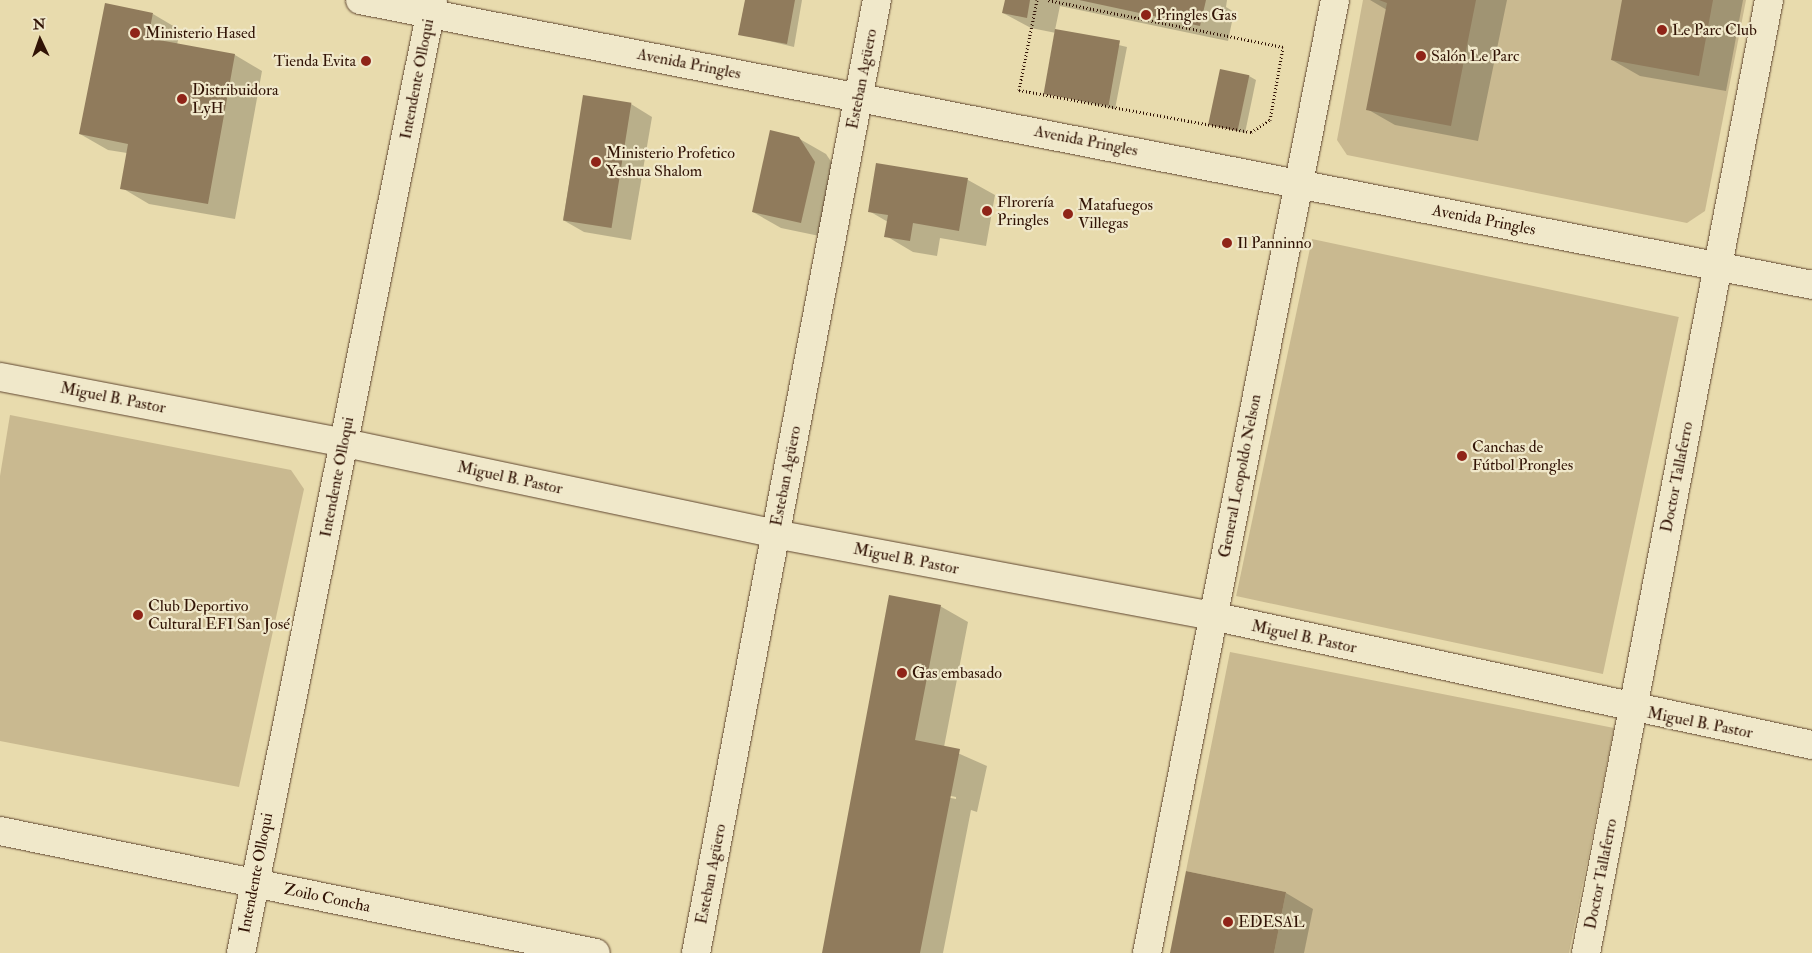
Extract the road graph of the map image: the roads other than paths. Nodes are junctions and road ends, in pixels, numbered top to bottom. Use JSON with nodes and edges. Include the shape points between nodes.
{"nodes":[{"id":1,"x":360,"y":0,"type":"edge"},
{"id":2,"x":877,"y":0,"type":"edge"},
{"id":3,"x":1335,"y":0,"type":"edge"},
{"id":4,"x":1768,"y":0,"type":"edge"},
{"id":5,"x":432,"y":7,"type":"edge"},
{"id":6,"x":858,"y":96,"type":"junction"},
{"id":7,"x":1298,"y":184,"type":"junction"},
{"id":8,"x":1719,"y":266,"type":"junction"},
{"id":9,"x":1812,"y":285,"type":"edge"},
{"id":10,"x":0,"y":377,"type":"edge"},
{"id":11,"x":345,"y":443,"type":"junction"},
{"id":12,"x":774,"y":534,"type":"junction"},
{"id":13,"x":1212,"y":616,"type":"junction"},
{"id":14,"x":1632,"y":710,"type":"junction"},
{"id":15,"x":1812,"y":745,"type":"edge"},
{"id":16,"x":0,"y":831,"type":"edge"},
{"id":17,"x":254,"y":883,"type":"junction"},
{"id":18,"x":241,"y":953,"type":"edge"},
{"id":19,"x":596,"y":953,"type":"edge"},
{"id":20,"x":696,"y":953,"type":"edge"},
{"id":21,"x":1147,"y":953,"type":"edge"},
{"id":22,"x":1586,"y":953,"type":"edge"}],
"edges":[{"from":1,"to":5,"type":"street","name":"Avenida Pringles"},
{"from":2,"to":6,"type":"street","name":"Esteban Agüero"},
{"from":3,"to":7,"type":"street","name":"General Leopoldo Nelson"},
{"from":4,"to":8,"type":"street","name":"Doctor Tallaferro"},
{"from":5,"to":6,"type":"street","name":"Avenida Pringles"},
{"from":5,"to":11,"type":"street","name":"Intendente Olloqui"},
{"from":6,"to":7,"type":"street","name":"Avenida Pringles"},
{"from":6,"to":12,"type":"street","name":"Esteban Agüero"},
{"from":7,"to":8,"type":"street","name":"Avenida Pringles"},
{"from":7,"to":13,"type":"street","name":"General Leopoldo Nelson"},
{"from":8,"to":9,"type":"street","name":"Avenida Pringles"},
{"from":8,"to":14,"type":"street","name":"Doctor Tallaferro"},
{"from":10,"to":11,"type":"street","name":"Miguel B. Pastor"},
{"from":11,"to":12,"type":"street","name":"Miguel B. Pastor"},
{"from":11,"to":17,"type":"street","name":"Intendente Olloqui"},
{"from":12,"to":13,"type":"street","name":"Miguel B. Pastor"},
{"from":12,"to":20,"type":"street","name":"Esteban Agüero"},
{"from":13,"to":14,"type":"street","name":"Miguel B. Pastor"},
{"from":13,"to":21,"type":"street","name":"General Leopoldo Nelson"},
{"from":14,"to":15,"type":"street","name":"Miguel B. Pastor"},
{"from":14,"to":22,"type":"street","name":"Doctor Tallaferro"},
{"from":16,"to":17,"type":"street","name":"Zoilo Concha"},
{"from":17,"to":18,"type":"street","name":"Intendente Olloqui"},
{"from":17,"to":19,"type":"street","name":"Zoilo Concha"}]}
